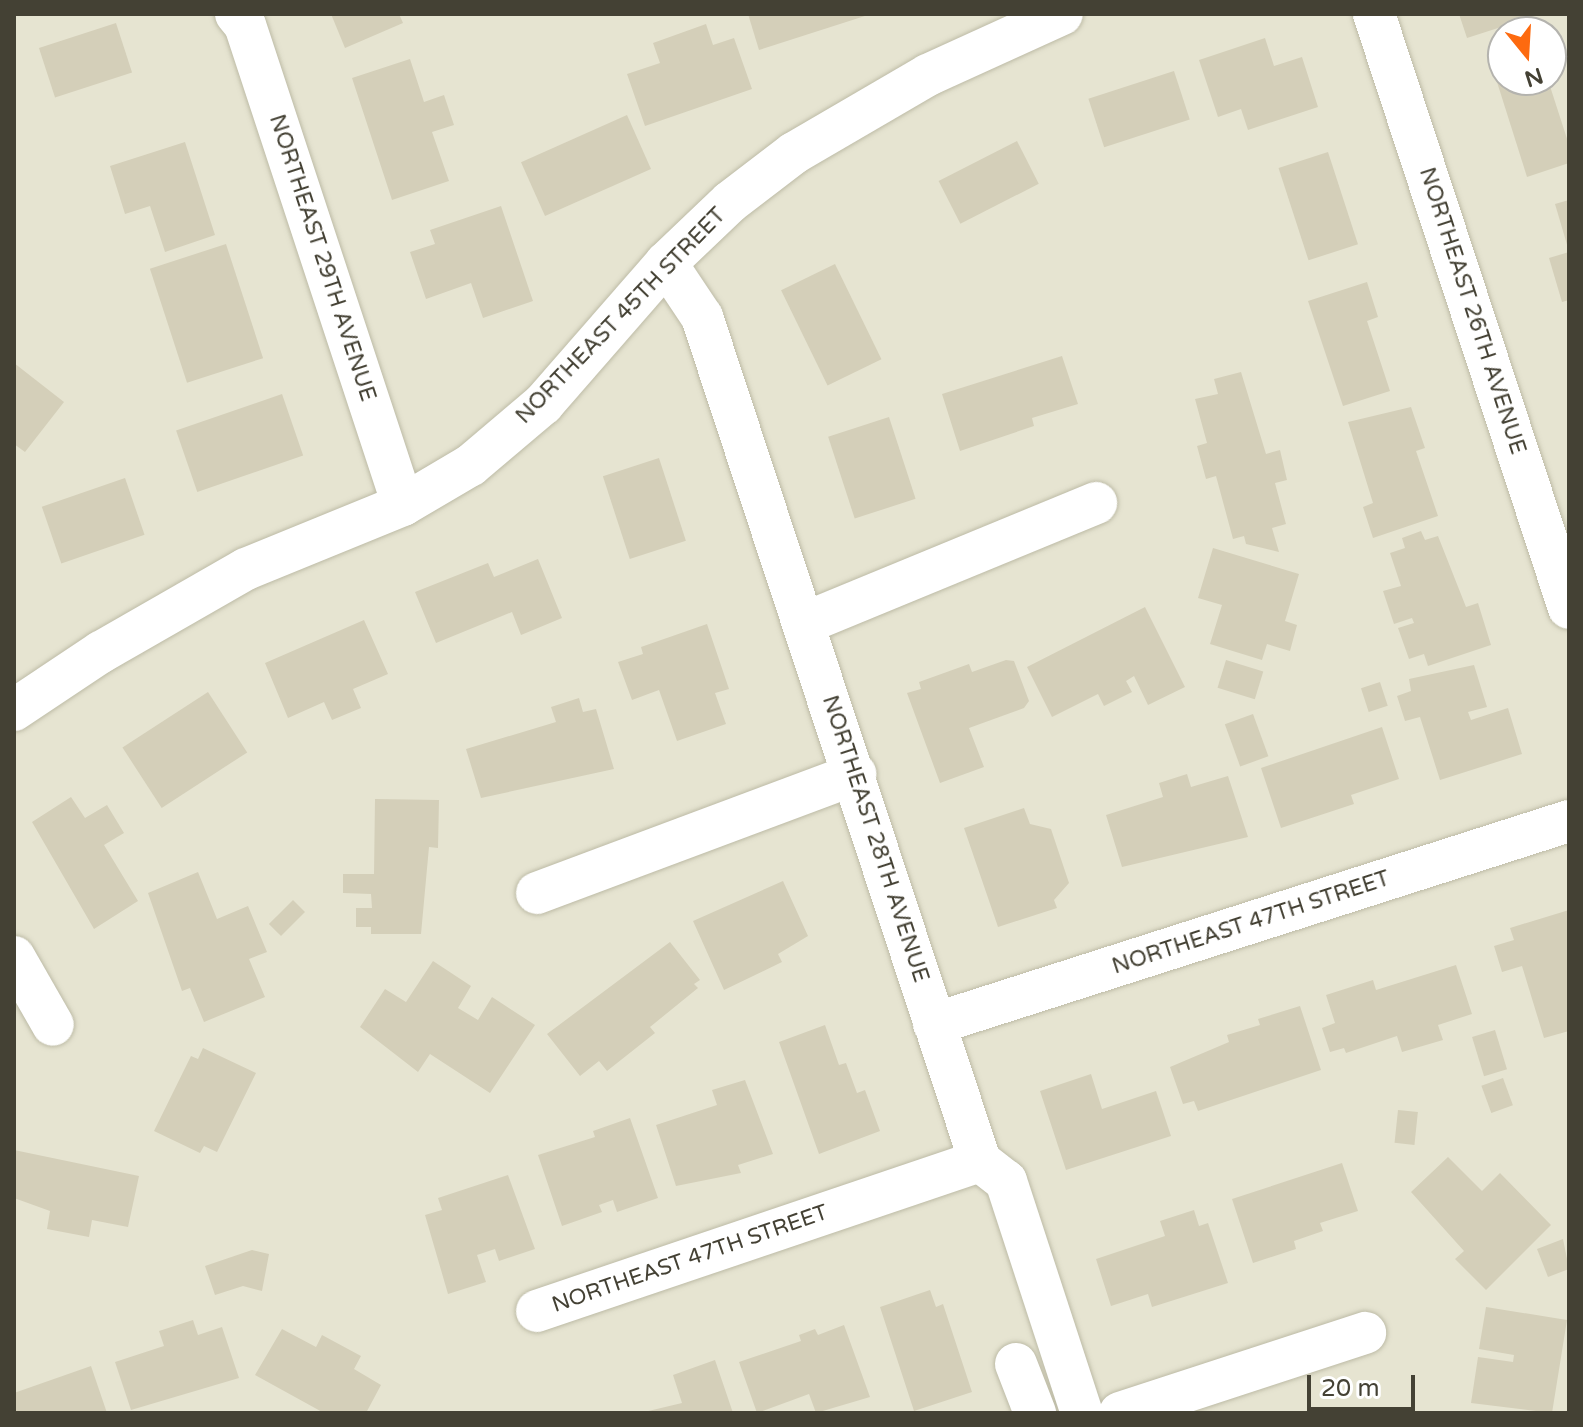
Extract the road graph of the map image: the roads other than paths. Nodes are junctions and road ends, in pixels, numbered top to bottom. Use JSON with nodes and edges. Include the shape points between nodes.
{"nodes":[{"id":1,"x":236,"y":14,"type":"edge"},
{"id":2,"x":1062,"y":14,"type":"edge"},
{"id":3,"x":1374,"y":14,"type":"edge"},
{"id":4,"x":666,"y":263,"type":"junction"},
{"id":5,"x":1096,"y":503,"type":"dead end"},
{"id":6,"x":403,"y":505,"type":"junction"},
{"id":7,"x":1569,"y":608,"type":"edge"},
{"id":8,"x":805,"y":623,"type":"junction"},
{"id":9,"x":14,"y":710,"type":"edge"},
{"id":10,"x":855,"y":774,"type":"junction"},
{"id":11,"x":1569,"y":821,"type":"edge"},
{"id":12,"x":537,"y":893,"type":"dead end"},
{"id":13,"x":14,"y":957,"type":"edge"},
{"id":14,"x":934,"y":1024,"type":"junction"},
{"id":15,"x":53,"y":1025,"type":"dead end"},
{"id":16,"x":980,"y":1161,"type":"junction"},
{"id":17,"x":537,"y":1311,"type":"dead end"},
{"id":18,"x":1365,"y":1333,"type":"dead end"},
{"id":19,"x":1016,"y":1364,"type":"dead end"},
{"id":20,"x":1035,"y":1413,"type":"edge"},
{"id":21,"x":1082,"y":1413,"type":"edge"},
{"id":22,"x":1120,"y":1413,"type":"edge"}],
"edges":[{"from":1,"to":6,"type":"street","name":"NORTHEAST 29TH AVENUE","via":[[245,25]]},
{"from":2,"to":4,"type":"street","name":"NORTHEAST 45TH STREET","via":[[928,75],[794,153],[730,202]]},
{"from":3,"to":7,"type":"street","name":"NORTHEAST 26TH AVENUE"},
{"from":4,"to":6,"type":"street","name":"NORTHEAST 45TH STREET","via":[[543,404],[471,465]]},
{"from":4,"to":8,"type":"street","name":"NORTHEAST 28TH AVENUE","via":[[702,317]]},
{"from":5,"to":8,"type":"street"},
{"from":6,"to":9,"type":"street","name":"NORTHEAST 45TH STREET","via":[[246,569],[101,652]]},
{"from":8,"to":10,"type":"street","name":"NORTHEAST 28TH AVENUE"},
{"from":10,"to":12,"type":"street"},
{"from":10,"to":14,"type":"street","name":"NORTHEAST 28TH AVENUE"},
{"from":11,"to":14,"type":"street","name":"NORTHEAST 47TH STREET"},
{"from":13,"to":15,"type":"street"},
{"from":14,"to":16,"type":"street","name":"NORTHEAST 28TH AVENUE"},
{"from":16,"to":17,"type":"street","name":"NORTHEAST 47TH STREET"},
{"from":16,"to":21,"type":"street","name":"NORTHEAST 28TH AVENUE","via":[[1006,1181]]},
{"from":18,"to":22,"type":"street"},
{"from":19,"to":20,"type":"street"}]}
